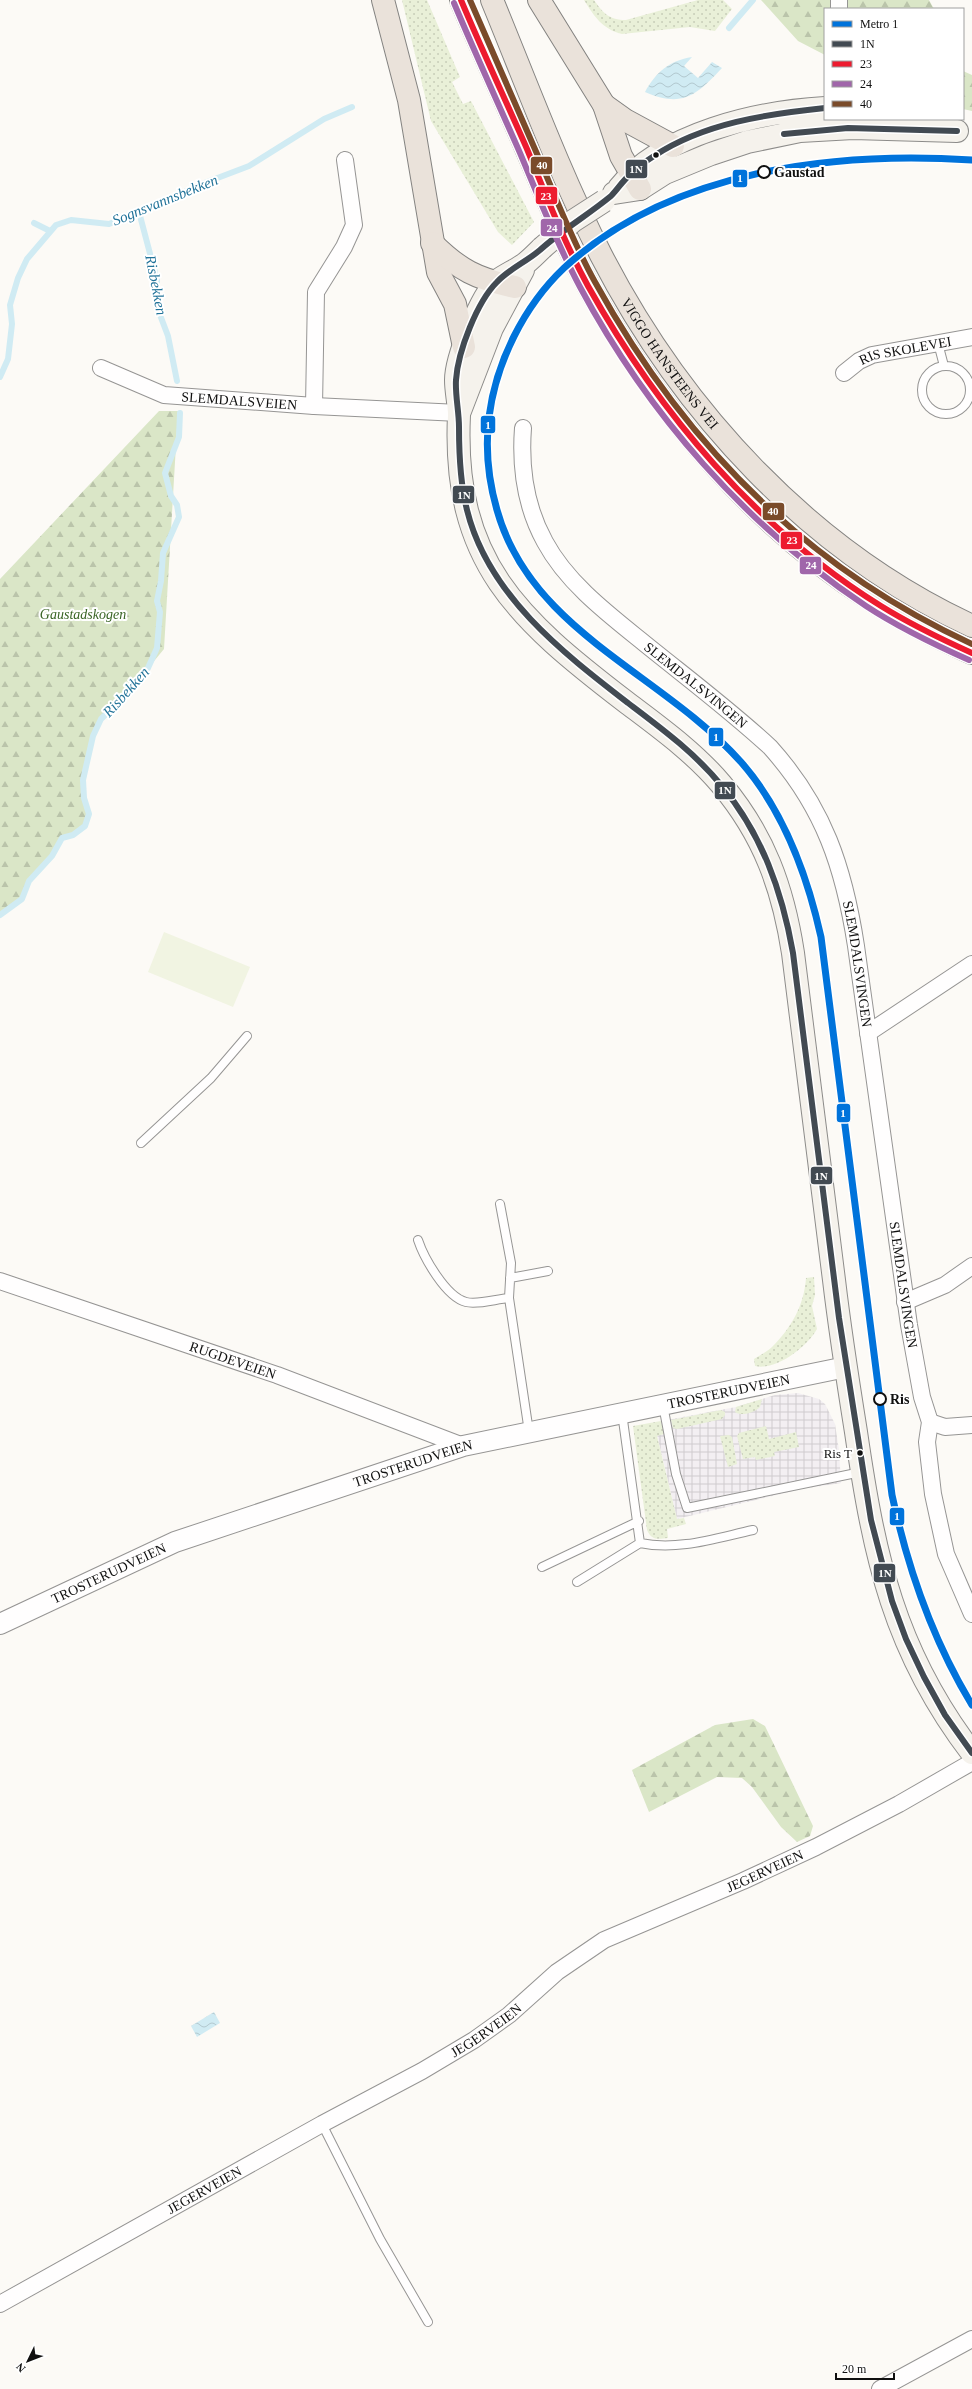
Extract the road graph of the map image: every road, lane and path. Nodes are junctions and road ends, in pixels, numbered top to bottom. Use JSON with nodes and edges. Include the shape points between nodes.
{"nodes":[{"id":1,"x":383,"y":0,"type":"edge"},
{"id":2,"x":461,"y":0,"type":"edge"},
{"id":3,"x":492,"y":0,"type":"edge"},
{"id":4,"x":539,"y":0,"type":"edge"},
{"id":5,"x":604,"y":105,"type":"junction"},
{"id":6,"x":824,"y":108,"type":"edge"},
{"id":7,"x":925,"y":120,"type":"edge"},
{"id":8,"x":853,"y":123,"type":"edge"},
{"id":9,"x":964,"y":132,"type":"edge"},
{"id":10,"x":672,"y":146,"type":"junction"},
{"id":11,"x":345,"y":160,"type":"dead end"},
{"id":12,"x":635,"y":182,"type":"junction"},
{"id":13,"x":432,"y":243,"type":"junction"},
{"id":14,"x":505,"y":285,"type":"junction"},
{"id":15,"x":972,"y":337,"type":"edge"},
{"id":16,"x":938,"y":343,"type":"junction"},
{"id":17,"x":464,"y":347,"type":"junction"},
{"id":18,"x":944,"y":366,"type":"junction"},
{"id":19,"x":100,"y":368,"type":"dead end"},
{"id":20,"x":844,"y":373,"type":"dead end"},
{"id":21,"x":314,"y":406,"type":"junction"},
{"id":22,"x":459,"y":413,"type":"junction"},
{"id":23,"x":523,"y":428,"type":"dead end"},
{"id":24,"x":972,"y":626,"type":"edge"},
{"id":25,"x":972,"y":653,"type":"edge"},
{"id":26,"x":972,"y":964,"type":"edge"},
{"id":27,"x":868,"y":1033,"type":"junction"},
{"id":28,"x":247,"y":1036,"type":"dead end"},
{"id":29,"x":141,"y":1143,"type":"dead end"},
{"id":30,"x":500,"y":1204,"type":"dead end"},
{"id":31,"x":418,"y":1240,"type":"dead end"},
{"id":32,"x":972,"y":1266,"type":"edge"},
{"id":33,"x":548,"y":1271,"type":"dead end"},
{"id":34,"x":510,"y":1278,"type":"junction"},
{"id":35,"x":0,"y":1281,"type":"edge"},
{"id":36,"x":508,"y":1298,"type":"junction"},
{"id":37,"x":905,"y":1302,"type":"junction"},
{"id":38,"x":846,"y":1367,"type":"junction"},
{"id":39,"x":663,"y":1404,"type":"junction"},
{"id":40,"x":622,"y":1412,"type":"junction"},
{"id":41,"x":930,"y":1422,"type":"junction"},
{"id":42,"x":972,"y":1425,"type":"edge"},
{"id":43,"x":529,"y":1432,"type":"junction"},
{"id":44,"x":463,"y":1446,"type":"junction"},
{"id":45,"x":862,"y":1472,"type":"junction"},
{"id":46,"x":639,"y":1521,"type":"junction"},
{"id":47,"x":753,"y":1530,"type":"dead end"},
{"id":48,"x":640,"y":1543,"type":"junction"},
{"id":49,"x":542,"y":1567,"type":"dead end"},
{"id":50,"x":577,"y":1582,"type":"dead end"},
{"id":51,"x":972,"y":1614,"type":"edge"},
{"id":52,"x":0,"y":1624,"type":"edge"},
{"id":53,"x":972,"y":1753,"type":"edge"},
{"id":54,"x":972,"y":1762,"type":"edge"},
{"id":55,"x":322,"y":2124,"type":"junction"},
{"id":56,"x":0,"y":2304,"type":"edge"},
{"id":57,"x":428,"y":2322,"type":"dead end"},
{"id":58,"x":972,"y":2339,"type":"edge"},
{"id":59,"x":880,"y":2389,"type":"edge"}],
"edges":[{"from":1,"to":13,"type":"highway","via":[[409,100]]},
{"from":2,"to":25,"type":"highway","name":"VIGGO HANSTEENS VEI","via":[[579,267],[619,338],[664,403],[726,476],[804,550],[869,599],[911,624]]},
{"from":3,"to":24,"type":"highway","name":"VIGGO HANSTEENS VEI","via":[[564,174],[599,249],[642,325],[684,388],[746,460],[821,530],[883,577]]},
{"from":4,"to":5,"type":"highway"},
{"from":5,"to":10,"type":"highway","via":[[625,120]]},
{"from":5,"to":12,"type":"highway","via":[[621,156]]},
{"from":6,"to":10,"type":"main road","via":[[749,120],[710,131]]},
{"from":7,"to":9,"type":"main road"},
{"from":8,"to":9,"type":"main road"},
{"from":8,"to":12,"type":"main road","via":[[747,142]]},
{"from":10,"to":12,"type":"main road"},
{"from":11,"to":21,"type":"street","name":"SLEMDALSVEIEN","via":[[354,225],[349,238],[316,292]]},
{"from":12,"to":14,"type":"main road","bridge":true,"via":[[573,221]]},
{"from":13,"to":14,"type":"highway","via":[[452,263]]},
{"from":13,"to":17,"type":"highway","via":[[438,272],[455,304]]},
{"from":14,"to":17,"type":"main road","via":[[474,321]]},
{"from":14,"to":22,"type":"main road","via":[[492,328]]},
{"from":15,"to":16,"type":"street","name":"RIS SKOLEVEI"},
{"from":16,"to":18,"type":"lane"},
{"from":16,"to":20,"type":"street","name":"RIS SKOLEVEI","via":[[872,355]]},
{"from":17,"to":22,"type":"main road","via":[[456,378]]},
{"from":18,"to":18,"type":"lane","via":[[937,368],[925,378],[923,394],[929,407],[943,414],[951,414],[965,406],[971,391],[963,373]]},
{"from":19,"to":21,"type":"street","name":"SLEMDALSVEIEN","via":[[164,395]]},
{"from":21,"to":22,"type":"street","name":"SLEMDALSVEIEN"},
{"from":22,"to":38,"type":"main road","via":[[458,457],[464,502],[483,554],[504,590],[531,623],[560,650],[668,734],[705,767],[744,816],[768,858],[778,883],[793,953]]},
{"from":23,"to":27,"type":"street","name":"SLEMDALSVINGEN","via":[[522,464],[526,496],[538,528],[555,557],[592,598],[770,747],[792,774],[820,819],[830,838],[847,896]]},
{"from":26,"to":27,"type":"street"},
{"from":27,"to":37,"type":"street","name":"SLEMDALSVINGEN"},
{"from":28,"to":29,"type":"lane","via":[[211,1078]]},
{"from":30,"to":34,"type":"lane","via":[[511,1263]]},
{"from":31,"to":36,"type":"lane","via":[[423,1255],[459,1299],[473,1302]]},
{"from":32,"to":37,"type":"street","via":[[945,1285]]},
{"from":33,"to":34,"type":"lane"},
{"from":34,"to":36,"type":"lane"},
{"from":35,"to":44,"type":"street","name":"RUGDEVEIEN","via":[[277,1375]]},
{"from":36,"to":43,"type":"lane"},
{"from":37,"to":41,"type":"street","name":"SLEMDALSVINGEN","via":[[922,1397]]},
{"from":38,"to":39,"type":"street","name":"TROSTERUDVEIEN"},
{"from":38,"to":45,"type":"main road"},
{"from":39,"to":40,"type":"street","name":"TROSTERUDVEIEN"},
{"from":39,"to":45,"type":"lane","via":[[676,1474],[687,1508]]},
{"from":40,"to":43,"type":"street","name":"TROSTERUDVEIEN"},
{"from":40,"to":46,"type":"lane"},
{"from":41,"to":42,"type":"street","via":[[945,1427]]},
{"from":41,"to":51,"type":"street","name":"SLEMDALSVINGEN","via":[[928,1454],[940,1532],[954,1575]]},
{"from":43,"to":44,"type":"street","name":"TROSTERUDVEIEN"},
{"from":44,"to":52,"type":"street","name":"TROSTERUDVEIEN","via":[[175,1542]]},
{"from":45,"to":53,"type":"main road","via":[[874,1541],[898,1623],[931,1692]]},
{"from":46,"to":48,"type":"lane"},
{"from":46,"to":49,"type":"lane"},
{"from":47,"to":48,"type":"lane","via":[[675,1546]]},
{"from":48,"to":50,"type":"lane"},
{"from":54,"to":55,"type":"street","name":"JEGERVEIEN","via":[[899,1804],[810,1850],[604,1940],[557,1972],[509,2015],[474,2040]]},
{"from":55,"to":56,"type":"street","name":"JEGERVEIEN"},
{"from":55,"to":57,"type":"lane","via":[[380,2239]]},
{"from":58,"to":59,"type":"street"}]}
